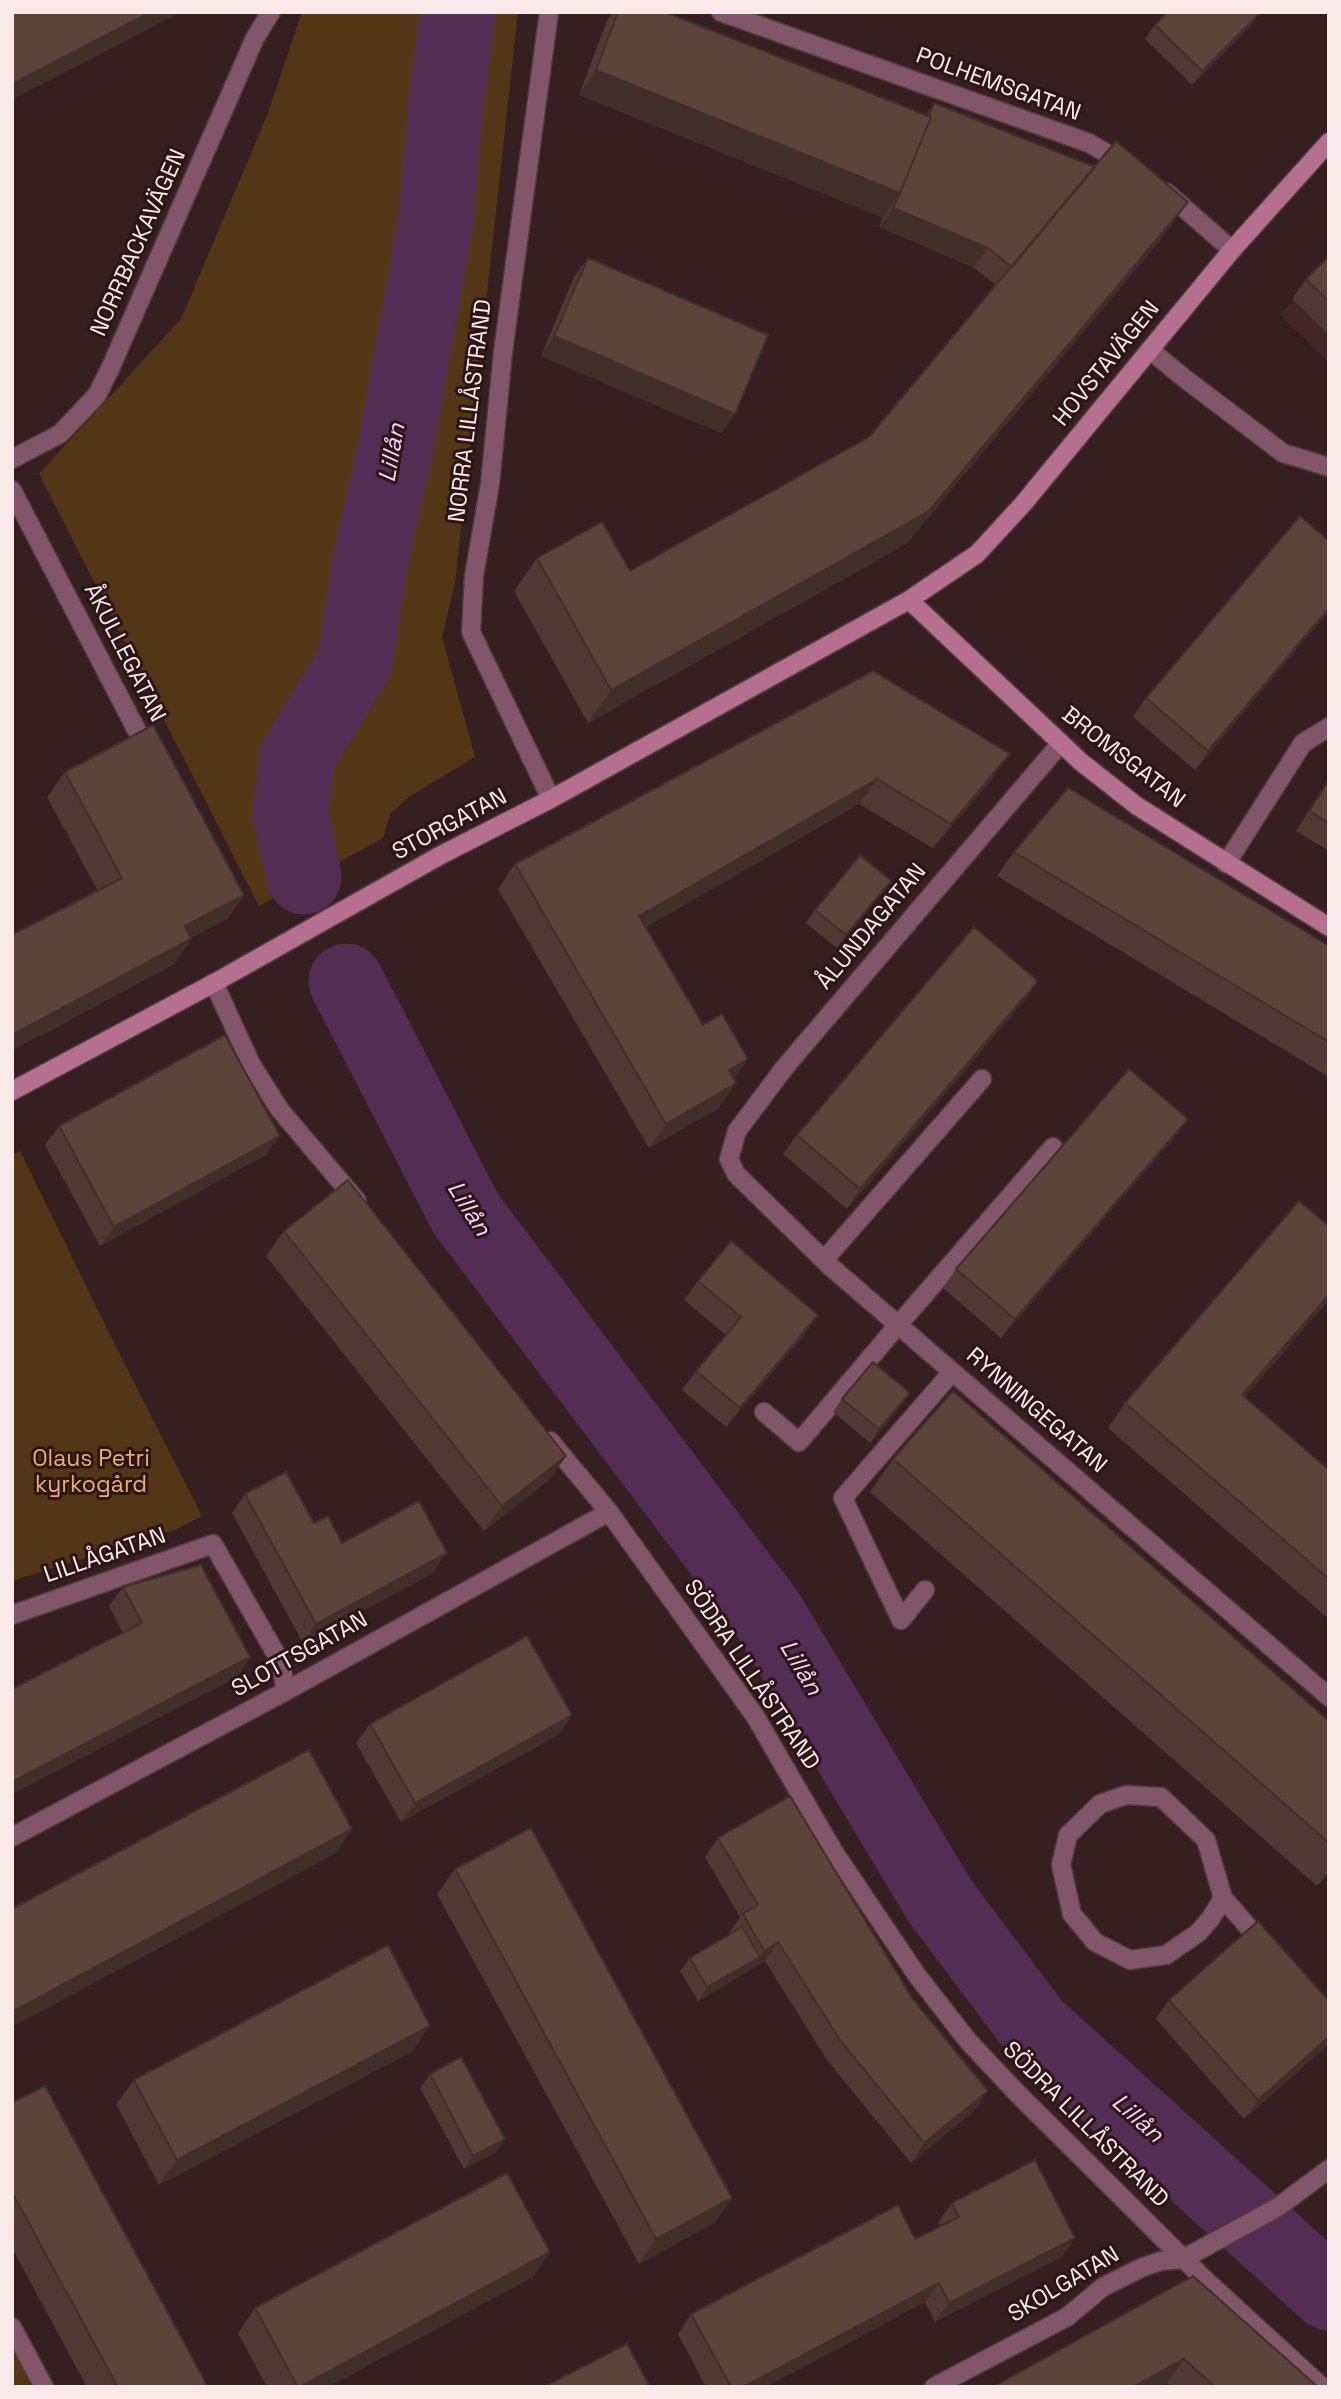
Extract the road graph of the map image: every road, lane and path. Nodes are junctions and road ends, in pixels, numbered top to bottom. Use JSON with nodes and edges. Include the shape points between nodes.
{"nodes":[{"id":1,"x":271,"y":12,"type":"edge"},
{"id":2,"x":549,"y":12,"type":"edge"},
{"id":3,"x":721,"y":12,"type":"edge"},
{"id":4,"x":1329,"y":142,"type":"edge"},
{"id":5,"x":1232,"y":250,"type":"junction"},
{"id":6,"x":1150,"y":350,"type":"junction"},
{"id":7,"x":12,"y":459,"type":"edge"},
{"id":8,"x":1329,"y":467,"type":"edge"},
{"id":9,"x":12,"y":490,"type":"edge"},
{"id":10,"x":909,"y":600,"type":"junction"},
{"id":11,"x":1329,"y":727,"type":"edge"},
{"id":12,"x":1061,"y":743,"type":"junction"},
{"id":13,"x":155,"y":767,"type":"edge"},
{"id":14,"x":551,"y":799,"type":"junction"},
{"id":15,"x":1226,"y":864,"type":"junction"},
{"id":16,"x":1329,"y":927,"type":"edge"},
{"id":17,"x":214,"y":983,"type":"junction"},
{"id":18,"x":982,"y":1079,"type":"edge"},
{"id":19,"x":12,"y":1091,"type":"edge"},
{"id":20,"x":1053,"y":1147,"type":"dead end"},
{"id":21,"x":732,"y":1149,"type":"joint"},
{"id":22,"x":370,"y":1218,"type":"edge"},
{"id":23,"x":824,"y":1260,"type":"junction"},
{"id":24,"x":898,"y":1325,"type":"junction"},
{"id":25,"x":952,"y":1372,"type":"junction"},
{"id":26,"x":764,"y":1412,"type":"edge"},
{"id":27,"x":536,"y":1424,"type":"edge"},
{"id":28,"x":610,"y":1512,"type":"junction"},
{"id":29,"x":925,"y":1590,"type":"dead end"},
{"id":30,"x":12,"y":1615,"type":"edge"},
{"id":31,"x":286,"y":1691,"type":"junction"},
{"id":32,"x":1329,"y":1697,"type":"edge"},
{"id":33,"x":12,"y":1837,"type":"edge"},
{"id":34,"x":1223,"y":1898,"type":"junction"},
{"id":35,"x":1276,"y":1958,"type":"edge"},
{"id":36,"x":1329,"y":2169,"type":"edge"},
{"id":37,"x":1183,"y":2259,"type":"junction"},
{"id":38,"x":12,"y":2327,"type":"edge"},
{"id":39,"x":44,"y":2387,"type":"edge"},
{"id":40,"x":934,"y":2387,"type":"edge"},
{"id":41,"x":1322,"y":2387,"type":"edge"}],
"edges":[{"from":1,"to":7,"type":"street","name":"NORRBACKAVÄGEN","via":[[254,38],[97,395],[60,434]]},
{"from":2,"to":14,"type":"street","name":"NORRA LILLÅSTRAND","via":[[490,484],[474,576],[471,632]]},
{"from":3,"to":5,"type":"street","name":"POLHEMSGATAN","via":[[1089,143],[1177,200]]},
{"from":4,"to":5,"type":"street","name":"HOVSTAVÄGEN"},
{"from":5,"to":6,"type":"street","name":"HOVSTAVÄGEN"},
{"from":6,"to":8,"type":"street","via":[[1283,453]]},
{"from":6,"to":10,"type":"street","name":"HOVSTAVÄGEN","via":[[977,554]]},
{"from":9,"to":13,"type":"street","name":"ÅKULLEGATAN"},
{"from":10,"to":12,"type":"street","name":"BROMSGATAN"},
{"from":10,"to":14,"type":"street","name":"STORGATAN"},
{"from":11,"to":15,"type":"street","via":[[1303,743]]},
{"from":12,"to":15,"type":"street","name":"BROMSGATAN","via":[[1138,806]]},
{"from":12,"to":21,"type":"street","name":"ÅLUNDAGATAN","via":[[785,1067],[737,1131]]},
{"from":14,"to":17,"type":"street","name":"STORGATAN","via":[[441,855]]},
{"from":15,"to":16,"type":"street","name":"BROMSGATAN"},
{"from":17,"to":19,"type":"street","name":"STORGATAN"},
{"from":17,"to":22,"type":"street","via":[[251,1063],[280,1111]]},
{"from":18,"to":23,"type":"street"},
{"from":20,"to":24,"type":"street"},
{"from":21,"to":23,"type":"street","name":"RYNNINGEGATAN","via":[[729,1159],[736,1174]]},
{"from":23,"to":24,"type":"street","name":"RYNNINGEGATAN"},
{"from":24,"to":25,"type":"street","name":"RYNNINGEGATAN"},
{"from":24,"to":26,"type":"street","via":[[799,1442]]},
{"from":25,"to":29,"type":"street","via":[[843,1497],[901,1620]]},
{"from":25,"to":32,"type":"street","name":"RYNNINGEGATAN"},
{"from":27,"to":28,"type":"street","name":"SÖDRA LILLÅSTRAND"},
{"from":28,"to":31,"type":"street","name":"SLOTTSGATAN"},
{"from":28,"to":37,"type":"street","name":"SÖDRA LILLÅSTRAND","via":[[755,1716],[834,1852],[916,1974],[1017,2094]]},
{"from":30,"to":31,"type":"street","name":"LILLÅGATAN","via":[[213,1544],[280,1661]]},
{"from":31,"to":33,"type":"street","name":"SLOTTSGATAN"},
{"from":34,"to":34,"type":"street","via":[[1206,1840],[1161,1797],[1126,1795],[1100,1804],[1068,1835],[1061,1865],[1072,1914],[1095,1942],[1130,1960],[1166,1955],[1198,1933]]},
{"from":34,"to":35,"type":"street"},
{"from":36,"to":37,"type":"street","name":"SKOLGATAN","via":[[1278,2207]]},
{"from":37,"to":40,"type":"street","name":"SKOLGATAN","via":[[1161,2261],[1113,2282],[1067,2317]]},
{"from":37,"to":41,"type":"street","name":"SÖDRA LILLÅSTRAND"},
{"from":38,"to":39,"type":"street"}]}
